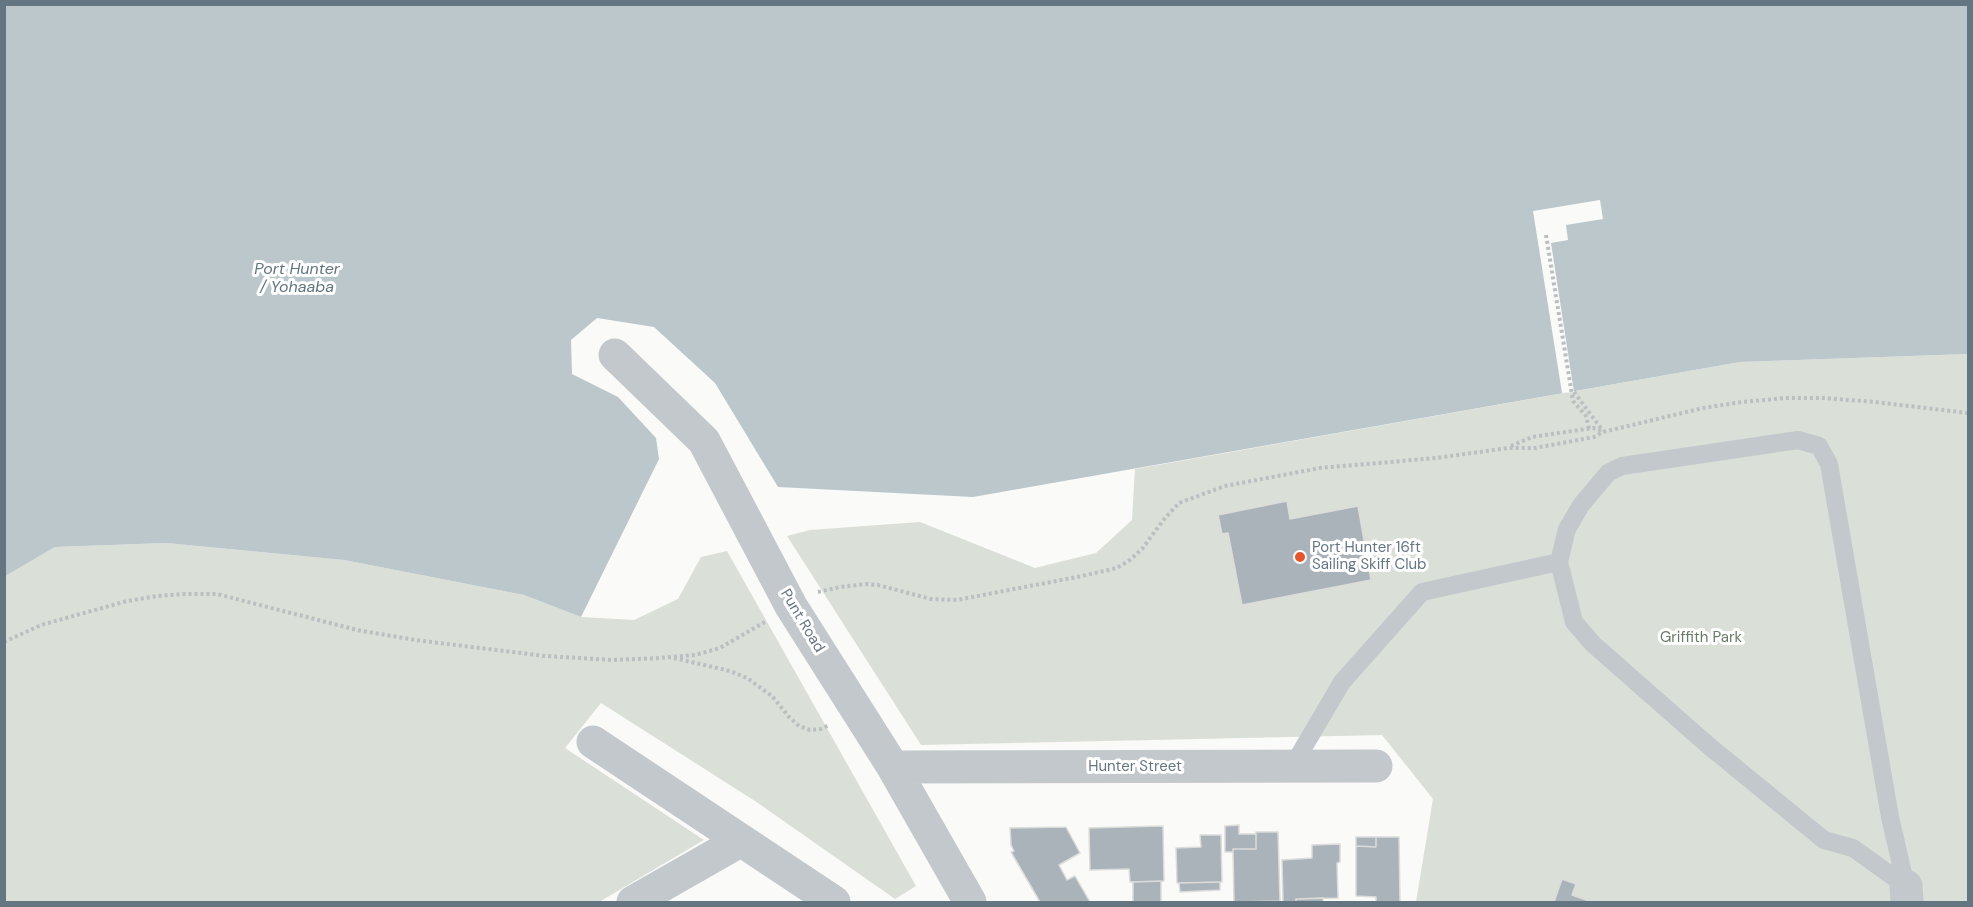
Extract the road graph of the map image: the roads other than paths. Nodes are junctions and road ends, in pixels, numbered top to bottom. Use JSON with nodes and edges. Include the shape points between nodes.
{"nodes":[{"id":1,"x":615,"y":355,"type":"dead end"},
{"id":2,"x":1559,"y":562,"type":"junction"},
{"id":3,"x":593,"y":742,"type":"dead end"},
{"id":4,"x":1376,"y":766,"type":"dead end"},
{"id":5,"x":893,"y":767,"type":"junction"},
{"id":6,"x":1292,"y":767,"type":"junction"},
{"id":7,"x":740,"y":841,"type":"junction"},
{"id":8,"x":1907,"y":894,"type":"edge"},
{"id":9,"x":633,"y":903,"type":"edge"},
{"id":10,"x":834,"y":903,"type":"edge"},
{"id":11,"x":970,"y":903,"type":"edge"}],
"edges":[{"from":1,"to":5,"type":"street","name":"Punt Road","via":[[704,441],[791,606]]},
{"from":2,"to":6,"type":"lane","via":[[1422,592],[1342,682]]},
{"from":2,"to":8,"type":"lane","via":[[1574,622],[1593,644],[1816,834],[1853,848]]},
{"from":2,"to":8,"type":"lane","via":[[1567,529],[1581,505],[1608,473],[1622,466],[1798,440],[1819,446],[1829,465]]},
{"from":3,"to":7,"type":"street"},
{"from":4,"to":6,"type":"street","name":"Hunter Street"},
{"from":5,"to":6,"type":"street","name":"Hunter Street"},
{"from":5,"to":11,"type":"street","name":"Punt Road"},
{"from":7,"to":9,"type":"street"},
{"from":7,"to":10,"type":"street"}]}
